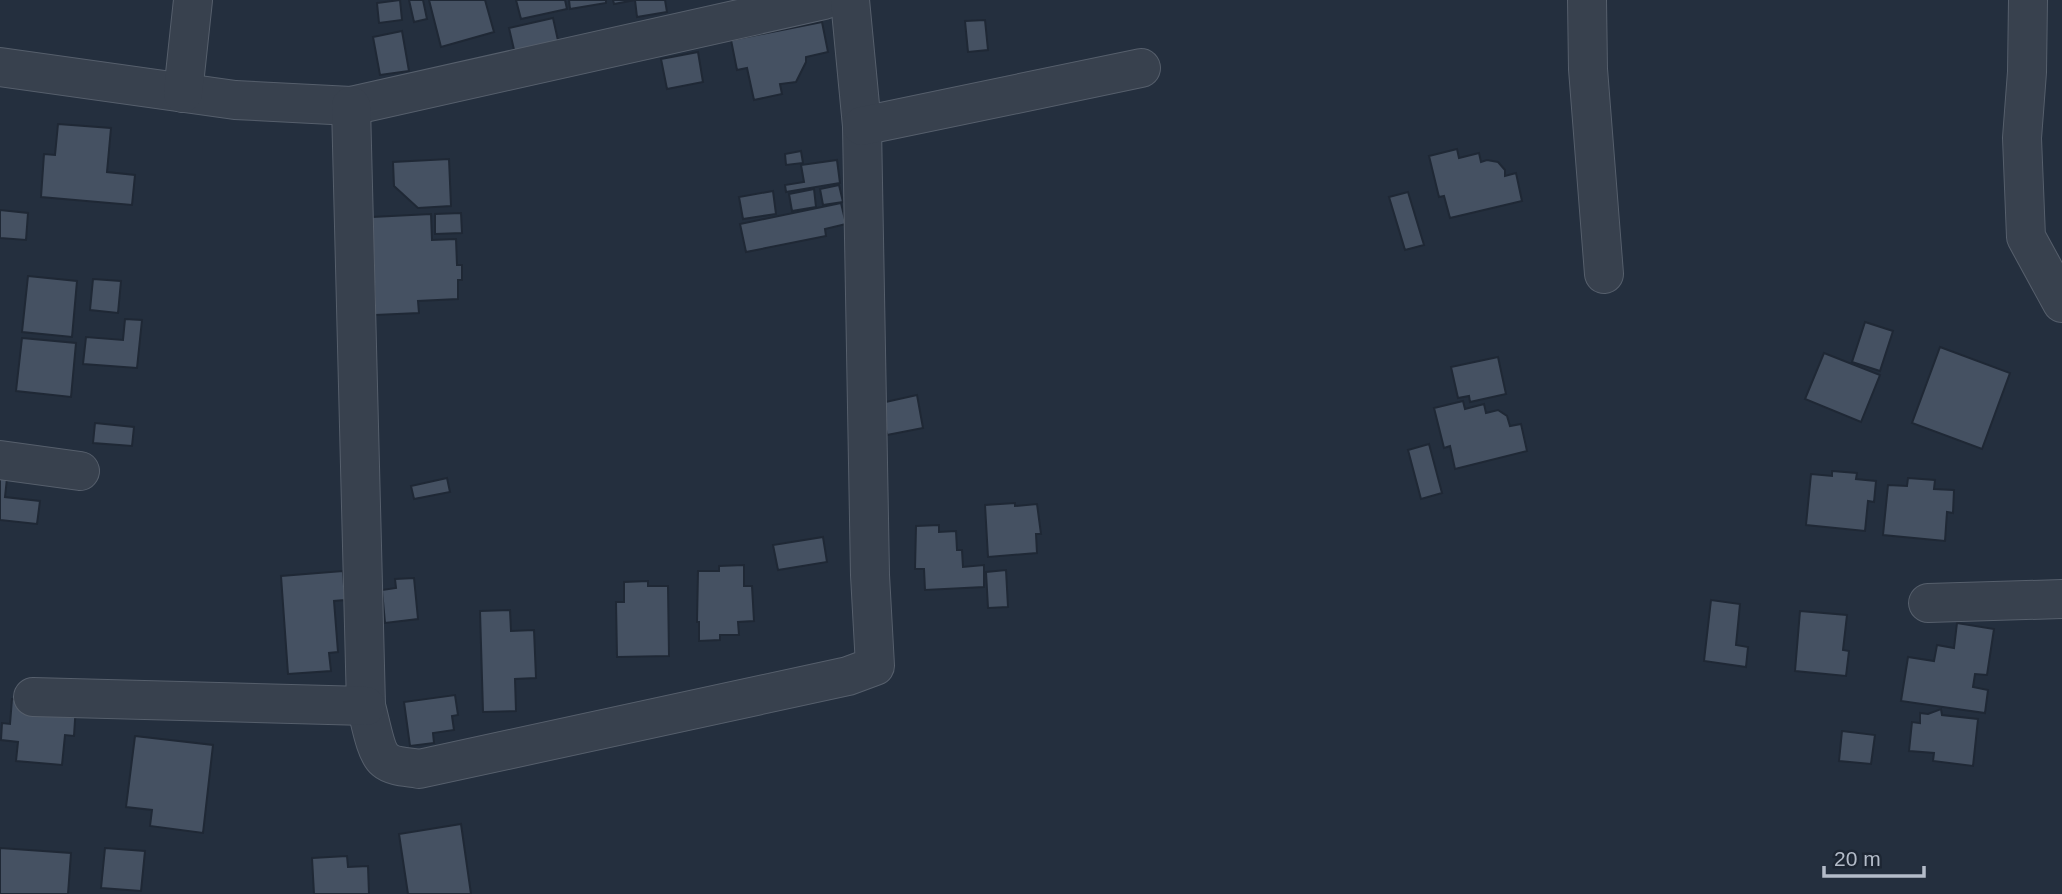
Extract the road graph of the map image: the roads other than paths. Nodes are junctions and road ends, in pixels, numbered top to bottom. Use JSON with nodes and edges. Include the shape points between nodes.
{"nodes":[{"id":1,"x":194,"y":0,"type":"edge"},
{"id":2,"x":824,"y":0,"type":"edge"},
{"id":3,"x":850,"y":0,"type":"edge"},
{"id":4,"x":1587,"y":0,"type":"edge"},
{"id":5,"x":2028,"y":0,"type":"edge"},
{"id":6,"x":0,"y":67,"type":"edge"},
{"id":7,"x":1141,"y":68,"type":"dead end"},
{"id":8,"x":183,"y":93,"type":"junction"},
{"id":9,"x":351,"y":106,"type":"junction"},
{"id":10,"x":862,"y":126,"type":"junction"},
{"id":11,"x":1604,"y":274,"type":"dead end"},
{"id":12,"x":2062,"y":303,"type":"edge"},
{"id":13,"x":0,"y":460,"type":"edge"},
{"id":14,"x":80,"y":471,"type":"dead end"},
{"id":15,"x":2062,"y":599,"type":"edge"},
{"id":16,"x":1928,"y":603,"type":"dead end"},
{"id":17,"x":33,"y":697,"type":"dead end"},
{"id":18,"x":366,"y":706,"type":"junction"}],
"edges":[{"from":1,"to":8,"type":"street"},
{"from":2,"to":9,"type":"street"},
{"from":3,"to":10,"type":"street"},
{"from":4,"to":11,"type":"street"},
{"from":5,"to":12,"type":"street","via":[[2022,138],[2026,237]]},
{"from":6,"to":8,"type":"street"},
{"from":7,"to":10,"type":"street"},
{"from":8,"to":9,"type":"street"},
{"from":9,"to":18,"type":"street"},
{"from":10,"to":18,"type":"street","via":[[875,666],[848,676],[419,769],[385,760]]},
{"from":13,"to":14,"type":"street"},
{"from":15,"to":16,"type":"street"},
{"from":17,"to":18,"type":"street"}]}
